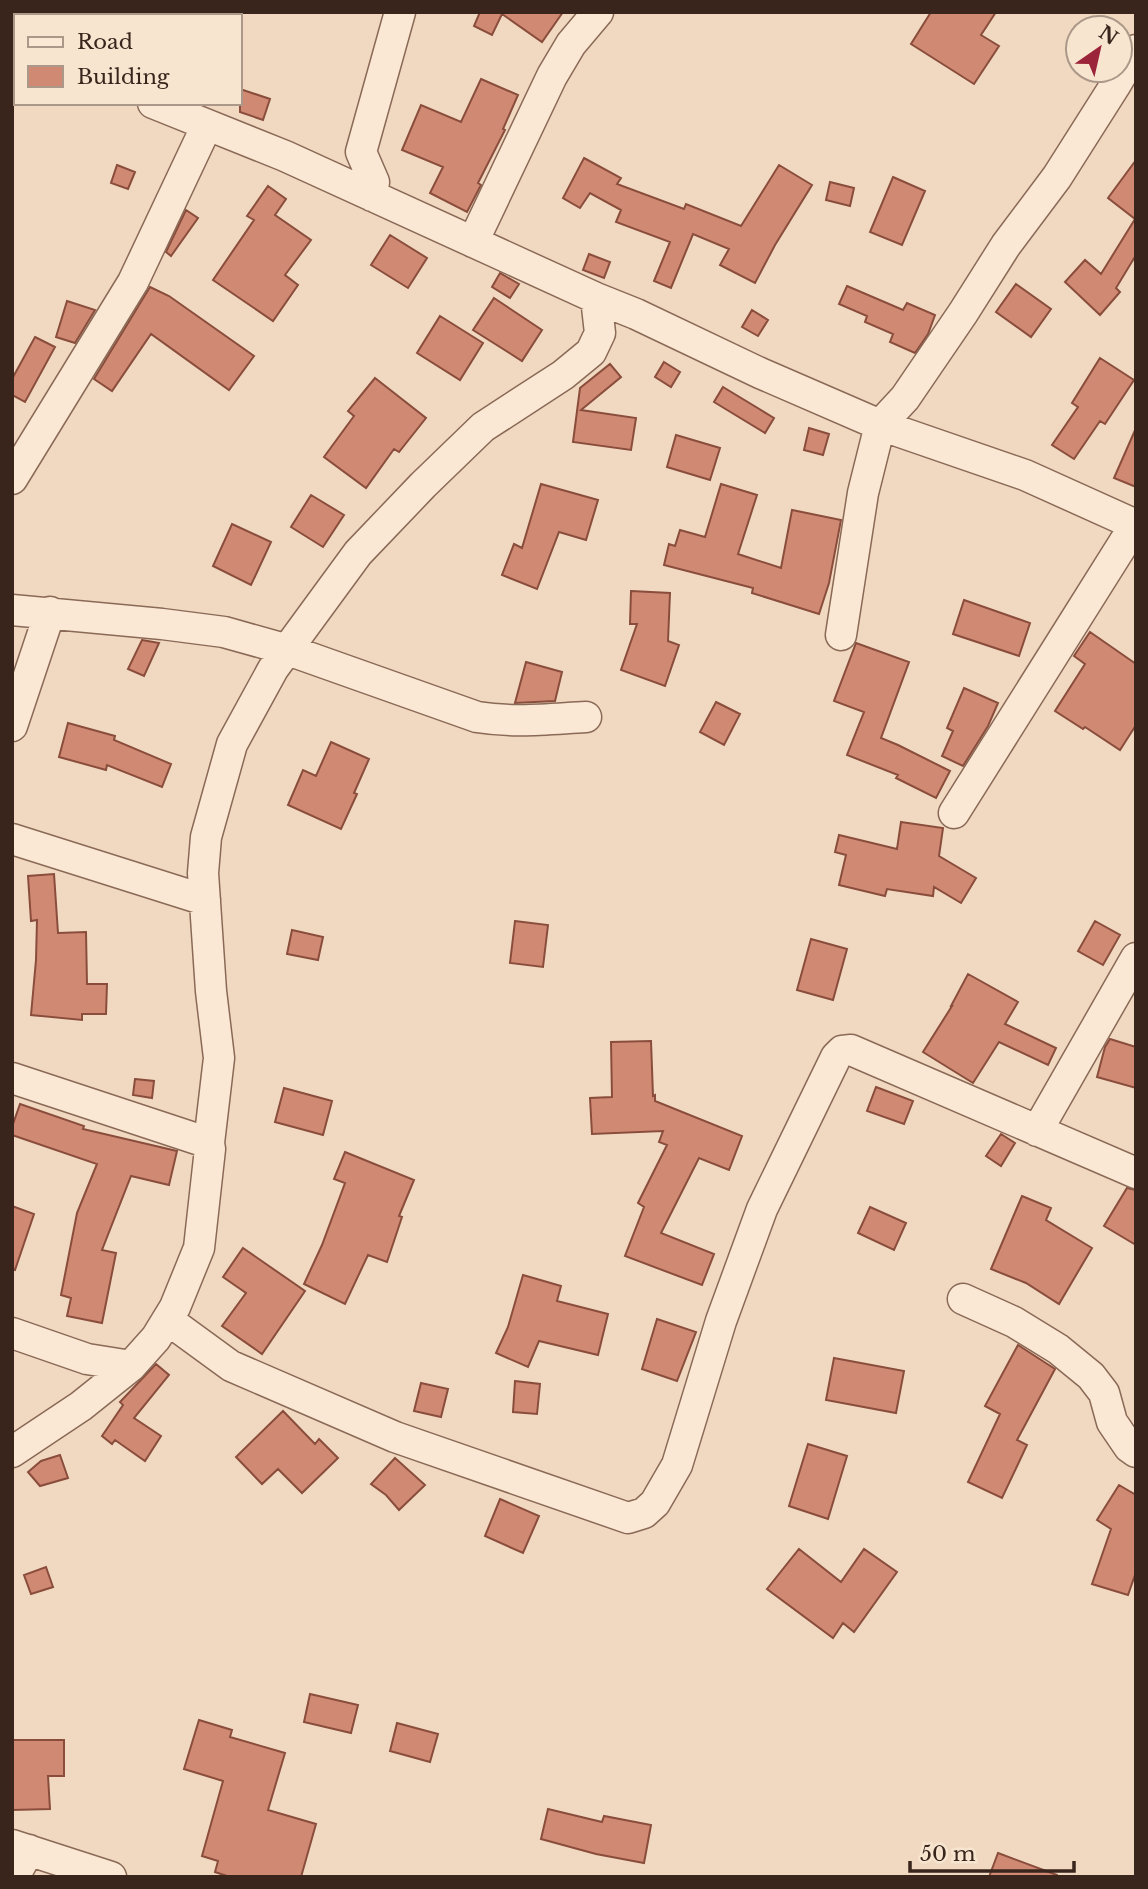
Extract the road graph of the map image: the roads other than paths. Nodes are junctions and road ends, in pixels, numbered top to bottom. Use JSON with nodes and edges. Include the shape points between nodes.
{"nodes":[{"id":1,"x":400,"y":12,"type":"edge"},
{"id":2,"x":597,"y":12,"type":"edge"},
{"id":3,"x":1136,"y":50,"type":"edge"},
{"id":4,"x":160,"y":105,"type":"edge"},
{"id":5,"x":207,"y":125,"type":"junction"},
{"id":6,"x":372,"y":196,"type":"junction"},
{"id":7,"x":473,"y":242,"type":"junction"},
{"id":8,"x":596,"y":298,"type":"junction"},
{"id":9,"x":636,"y":314,"type":"junction"},
{"id":10,"x":600,"y":333,"type":"junction"},
{"id":11,"x":880,"y":425,"type":"junction"},
{"id":12,"x":12,"y":479,"type":"edge"},
{"id":13,"x":1135,"y":525,"type":"edge"},
{"id":14,"x":12,"y":610,"type":"edge"},
{"id":15,"x":50,"y":612,"type":"junction"},
{"id":16,"x":841,"y":635,"type":"dead end"},
{"id":17,"x":288,"y":650,"type":"junction"},
{"id":18,"x":586,"y":718,"type":"dead end"},
{"id":19,"x":12,"y":726,"type":"edge"},
{"id":20,"x":954,"y":813,"type":"dead end"},
{"id":21,"x":12,"y":839,"type":"edge"},
{"id":22,"x":205,"y":900,"type":"junction"},
{"id":23,"x":1136,"y":958,"type":"edge"},
{"id":24,"x":12,"y":1078,"type":"edge"},
{"id":25,"x":1037,"y":1131,"type":"junction"},
{"id":26,"x":208,"y":1143,"type":"junction"},
{"id":27,"x":1133,"y":1166,"type":"edge"},
{"id":28,"x":963,"y":1299,"type":"dead end"},
{"id":29,"x":168,"y":1320,"type":"junction"},
{"id":30,"x":12,"y":1333,"type":"edge"},
{"id":31,"x":131,"y":1366,"type":"junction"},
{"id":32,"x":12,"y":1452,"type":"edge"},
{"id":33,"x":1136,"y":1452,"type":"edge"},
{"id":34,"x":20,"y":1848,"type":"edge"},
{"id":35,"x":14,"y":1877,"type":"edge"},
{"id":36,"x":111,"y":1877,"type":"edge"}],
"edges":[{"from":1,"to":6,"type":"street","via":[[361,152],[374,182]]},
{"from":2,"to":7,"type":"street","via":[[551,76]]},
{"from":3,"to":11,"type":"street","via":[[1057,177],[905,398]]},
{"from":4,"to":5,"type":"street"},
{"from":5,"to":6,"type":"street"},
{"from":5,"to":12,"type":"street","via":[[133,282]]},
{"from":6,"to":7,"type":"street"},
{"from":7,"to":8,"type":"street"},
{"from":8,"to":9,"type":"street"},
{"from":8,"to":10,"type":"street"},
{"from":9,"to":10,"type":"street"},
{"from":9,"to":11,"type":"street"},
{"from":10,"to":17,"type":"street","via":[[591,352],[482,427],[423,485],[358,553]]},
{"from":11,"to":13,"type":"street","via":[[1025,475]]},
{"from":11,"to":16,"type":"street","via":[[863,493]]},
{"from":13,"to":20,"type":"street"},
{"from":14,"to":15,"type":"street"},
{"from":15,"to":17,"type":"street","via":[[225,632]]},
{"from":15,"to":19,"type":"street"},
{"from":17,"to":18,"type":"street","via":[[477,718],[527,722]]},
{"from":17,"to":22,"type":"street","via":[[232,744],[206,837]]},
{"from":21,"to":22,"type":"street"},
{"from":22,"to":26,"type":"street","via":[[219,1058]]},
{"from":23,"to":25,"type":"street"},
{"from":24,"to":26,"type":"street"},
{"from":25,"to":27,"type":"street"},
{"from":25,"to":29,"type":"street","via":[[851,1050],[842,1051],[762,1209],[721,1321],[677,1465],[655,1503],[628,1518],[395,1437],[231,1366]]},
{"from":26,"to":29,"type":"street","via":[[199,1248]]},
{"from":28,"to":33,"type":"street","via":[[1014,1322],[1091,1376],[1104,1392],[1112,1422]]},
{"from":29,"to":31,"type":"street"},
{"from":30,"to":31,"type":"street","via":[[87,1359]]},
{"from":31,"to":32,"type":"street"},
{"from":34,"to":35,"type":"street"},
{"from":34,"to":36,"type":"street"}]}
